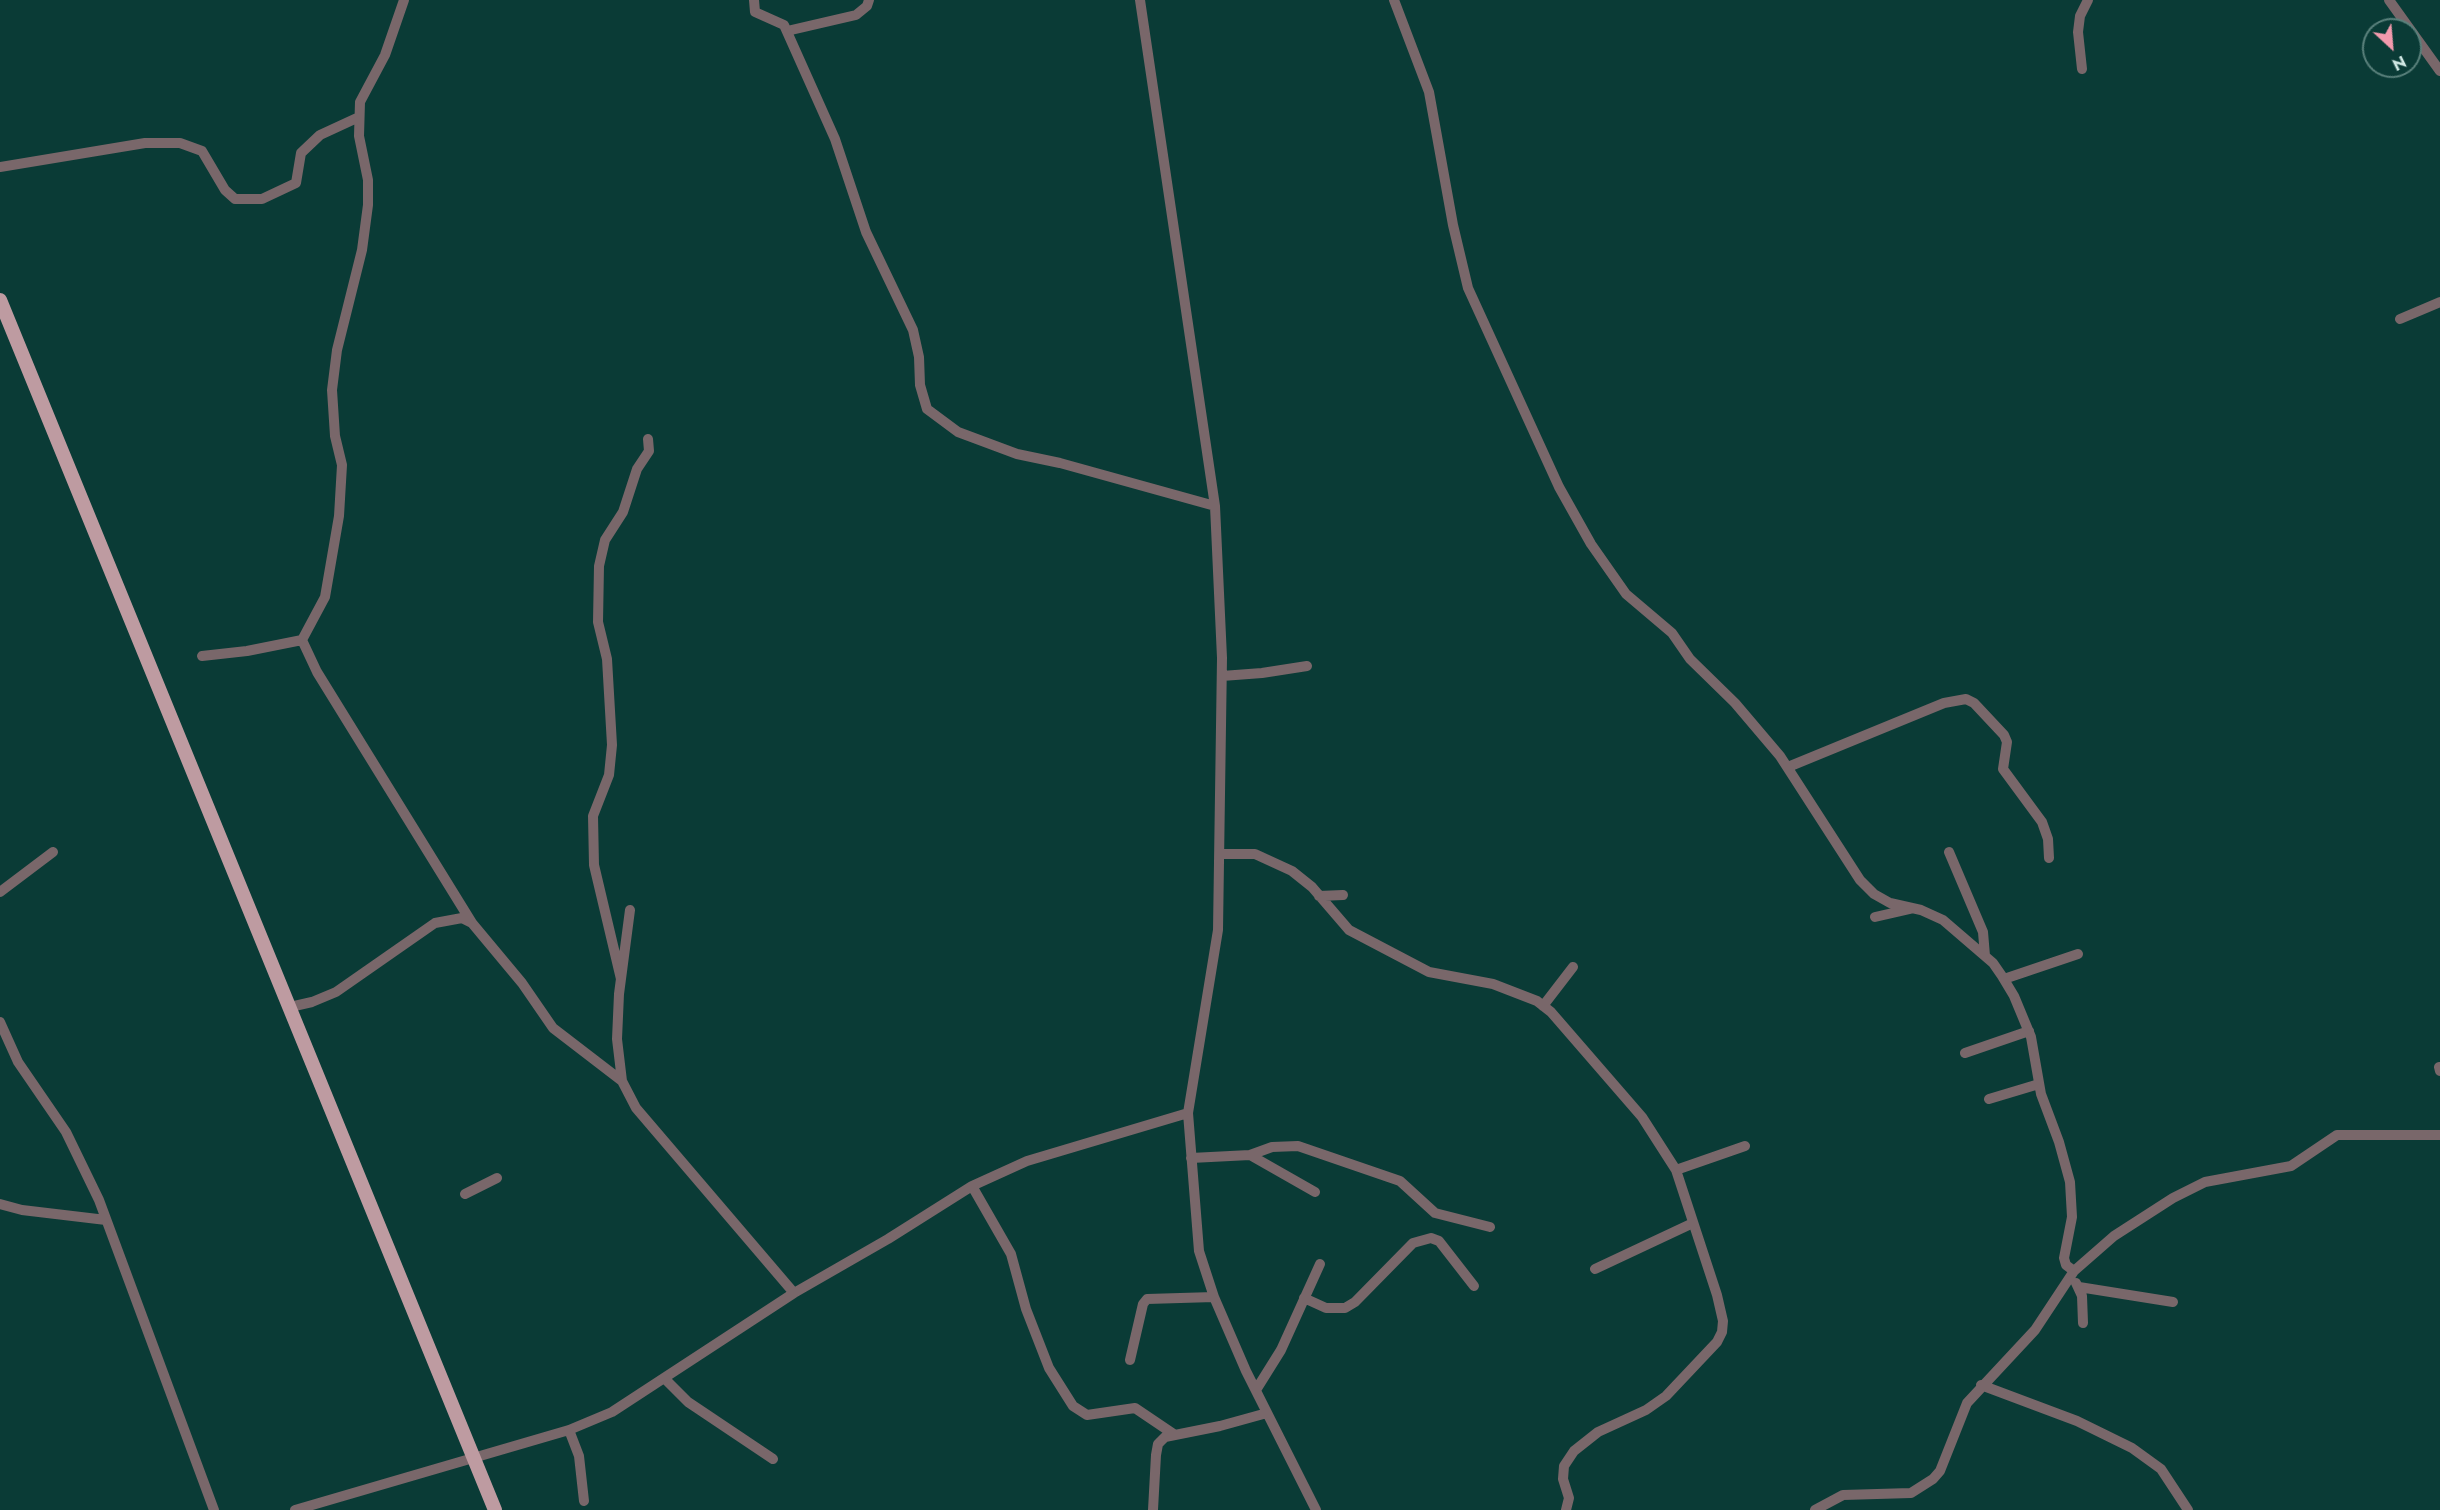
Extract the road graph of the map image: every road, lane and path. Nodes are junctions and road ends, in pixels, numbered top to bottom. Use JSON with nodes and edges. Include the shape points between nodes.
{"nodes":[{"id":1,"x":404,"y":0,"type":"edge"},
{"id":2,"x":754,"y":0,"type":"edge"},
{"id":3,"x":869,"y":0,"type":"edge"},
{"id":4,"x":1140,"y":0,"type":"edge"},
{"id":5,"x":1394,"y":0,"type":"edge"},
{"id":6,"x":2088,"y":0,"type":"edge"},
{"id":7,"x":2389,"y":0,"type":"edge"},
{"id":8,"x":787,"y":31,"type":"junction"},
{"id":9,"x":2082,"y":69,"type":"dead end"},
{"id":10,"x":2440,"y":71,"type":"edge"},
{"id":11,"x":359,"y":117,"type":"junction"},
{"id":12,"x":0,"y":167,"type":"edge"},
{"id":13,"x":0,"y":300,"type":"edge"},
{"id":14,"x":2440,"y":302,"type":"edge"},
{"id":15,"x":2400,"y":319,"type":"dead end"},
{"id":16,"x":648,"y":439,"type":"dead end"},
{"id":17,"x":1215,"y":506,"type":"junction"},
{"id":18,"x":302,"y":640,"type":"junction"},
{"id":19,"x":202,"y":656,"type":"dead end"},
{"id":20,"x":1307,"y":666,"type":"dead end"},
{"id":21,"x":1222,"y":676,"type":"junction"},
{"id":22,"x":1788,"y":767,"type":"junction"},
{"id":23,"x":53,"y":852,"type":"dead end"},
{"id":24,"x":1949,"y":852,"type":"dead end"},
{"id":25,"x":1220,"y":854,"type":"junction"},
{"id":26,"x":2049,"y":858,"type":"dead end"},
{"id":27,"x":0,"y":892,"type":"edge"},
{"id":28,"x":1343,"y":895,"type":"dead end"},
{"id":29,"x":1319,"y":896,"type":"junction"},
{"id":30,"x":1913,"y":909,"type":"junction"},
{"id":31,"x":630,"y":910,"type":"dead end"},
{"id":32,"x":1875,"y":917,"type":"dead end"},
{"id":33,"x":467,"y":919,"type":"junction"},
{"id":34,"x":2078,"y":954,"type":"dead end"},
{"id":35,"x":1985,"y":956,"type":"junction"},
{"id":36,"x":1573,"y":967,"type":"dead end"},
{"id":37,"x":621,"y":979,"type":"junction"},
{"id":38,"x":2004,"y":979,"type":"junction"},
{"id":39,"x":1544,"y":1006,"type":"junction"},
{"id":40,"x":290,"y":1007,"type":"junction"},
{"id":41,"x":0,"y":1022,"type":"edge"},
{"id":42,"x":2029,"y":1031,"type":"junction"},
{"id":43,"x":1965,"y":1053,"type":"dead end"},
{"id":44,"x":622,"y":1081,"type":"junction"},
{"id":45,"x":2039,"y":1084,"type":"junction"},
{"id":46,"x":1989,"y":1099,"type":"dead end"},
{"id":47,"x":1188,"y":1113,"type":"junction"},
{"id":48,"x":2440,"y":1135,"type":"edge"},
{"id":49,"x":1745,"y":1146,"type":"dead end"},
{"id":50,"x":1250,"y":1155,"type":"junction"},
{"id":51,"x":1191,"y":1158,"type":"junction"},
{"id":52,"x":1676,"y":1170,"type":"junction"},
{"id":53,"x":498,"y":1178,"type":"dead end"},
{"id":54,"x":972,"y":1186,"type":"junction"},
{"id":55,"x":1315,"y":1192,"type":"dead end"},
{"id":56,"x":465,"y":1194,"type":"dead end"},
{"id":57,"x":0,"y":1204,"type":"edge"},
{"id":58,"x":106,"y":1220,"type":"junction"},
{"id":59,"x":1693,"y":1223,"type":"junction"},
{"id":60,"x":1490,"y":1227,"type":"dead end"},
{"id":61,"x":1320,"y":1264,"type":"dead end"},
{"id":62,"x":1595,"y":1269,"type":"dead end"},
{"id":63,"x":2073,"y":1273,"type":"junction"},
{"id":64,"x":1474,"y":1286,"type":"dead end"},
{"id":65,"x":2079,"y":1287,"type":"junction"},
{"id":66,"x":794,"y":1293,"type":"junction"},
{"id":67,"x":1214,"y":1297,"type":"junction"},
{"id":68,"x":1304,"y":1298,"type":"junction"},
{"id":69,"x":2173,"y":1302,"type":"dead end"},
{"id":70,"x":2083,"y":1323,"type":"dead end"},
{"id":71,"x":1130,"y":1360,"type":"dead end"},
{"id":72,"x":665,"y":1379,"type":"junction"},
{"id":73,"x":1981,"y":1385,"type":"junction"},
{"id":74,"x":1256,"y":1390,"type":"junction"},
{"id":75,"x":1267,"y":1413,"type":"junction"},
{"id":76,"x":569,"y":1430,"type":"junction"},
{"id":77,"x":1175,"y":1434,"type":"junction"},
{"id":78,"x":474,"y":1456,"type":"junction"},
{"id":79,"x":772,"y":1459,"type":"dead end"},
{"id":80,"x":584,"y":1501,"type":"dead end"},
{"id":81,"x":214,"y":1510,"type":"edge"},
{"id":82,"x":295,"y":1510,"type":"edge"},
{"id":83,"x":495,"y":1510,"type":"edge"},
{"id":84,"x":1153,"y":1510,"type":"edge"},
{"id":85,"x":1316,"y":1510,"type":"edge"},
{"id":86,"x":1566,"y":1510,"type":"edge"},
{"id":87,"x":1815,"y":1510,"type":"edge"},
{"id":88,"x":2188,"y":1510,"type":"edge"}],
"edges":[{"from":1,"to":11,"type":"street","via":[[385,54],[360,102]]},
{"from":2,"to":8,"type":"street","via":[[755,12],[777,20]]},
{"from":3,"to":8,"type":"street","via":[[856,15]]},
{"from":4,"to":17,"type":"street"},
{"from":5,"to":22,"type":"street","via":[[1429,92],[1468,288],[1559,487],[1626,594],[1672,633],[1690,659],[1754,723]]},
{"from":6,"to":9,"type":"street","via":[[2078,32]]},
{"from":7,"to":10,"type":"street"},
{"from":8,"to":17,"type":"street","via":[[835,139],[866,232],[913,330],[927,409],[958,432],[1010,451]]},
{"from":11,"to":12,"type":"street","via":[[320,135],[301,153],[296,183],[262,199],[235,200],[202,151],[180,143],[145,143]]},
{"from":11,"to":18,"type":"street","via":[[368,205],[332,390],[335,436],[342,465],[339,516],[325,597]]},
{"from":13,"to":40,"type":"main road"},
{"from":14,"to":15,"type":"street"},
{"from":16,"to":37,"type":"street","via":[[649,451],[637,469],[623,512],[604,540],[599,566],[598,622],[607,659],[612,745],[609,775],[593,816],[594,865]]},
{"from":17,"to":21,"type":"street"},
{"from":18,"to":19,"type":"street"},
{"from":18,"to":33,"type":"street","via":[[317,672]]},
{"from":20,"to":21,"type":"street"},
{"from":21,"to":25,"type":"street"},
{"from":22,"to":26,"type":"street","via":[[1944,703],[1966,699],[2004,735],[2007,742],[2003,769],[2042,822]]},
{"from":22,"to":30,"type":"street","via":[[1860,880],[1890,903]]},
{"from":23,"to":27,"type":"street"},
{"from":24,"to":35,"type":"street","via":[[1983,932]]},
{"from":25,"to":29,"type":"street","via":[[1255,855],[1271,861],[1292,871]]},
{"from":25,"to":47,"type":"street","via":[[1218,930]]},
{"from":28,"to":29,"type":"street"},
{"from":29,"to":39,"type":"street","via":[[1349,930],[1429,972],[1493,984]]},
{"from":30,"to":32,"type":"street"},
{"from":30,"to":35,"type":"street","via":[[1942,920]]},
{"from":31,"to":37,"type":"street"},
{"from":33,"to":40,"type":"street","via":[[435,923],[336,992]]},
{"from":33,"to":44,"type":"street","via":[[522,983],[552,1028]]},
{"from":34,"to":38,"type":"street"},
{"from":35,"to":38,"type":"street"},
{"from":36,"to":39,"type":"street"},
{"from":37,"to":44,"type":"street","via":[[618,1039]]},
{"from":38,"to":42,"type":"street"},
{"from":39,"to":52,"type":"street","via":[[1642,1117]]},
{"from":40,"to":78,"type":"main road"},
{"from":41,"to":58,"type":"street","via":[[18,1062],[66,1132]]},
{"from":42,"to":43,"type":"street"},
{"from":42,"to":45,"type":"street"},
{"from":44,"to":66,"type":"street","via":[[636,1108]]},
{"from":45,"to":46,"type":"street"},
{"from":45,"to":63,"type":"street","via":[[2070,1182],[2072,1216],[2064,1258]]},
{"from":47,"to":51,"type":"street"},
{"from":47,"to":54,"type":"street","via":[[1027,1161]]},
{"from":48,"to":63,"type":"street","via":[[2337,1135],[2291,1166],[2205,1182],[2141,1217]]},
{"from":49,"to":52,"type":"street"},
{"from":50,"to":51,"type":"street"},
{"from":50,"to":55,"type":"street"},
{"from":50,"to":60,"type":"street","via":[[1283,1145],[1315,1150],[1400,1181],[1435,1213]]},
{"from":51,"to":67,"type":"street","via":[[1199,1251]]},
{"from":52,"to":59,"type":"street"},
{"from":53,"to":56,"type":"street"},
{"from":54,"to":66,"type":"street"},
{"from":54,"to":77,"type":"street","via":[[1011,1254],[1026,1309],[1049,1368],[1073,1407],[1087,1415],[1135,1408]]},
{"from":57,"to":58,"type":"street"},
{"from":58,"to":81,"type":"street"},
{"from":59,"to":62,"type":"street"},
{"from":59,"to":86,"type":"street","via":[[1717,1295],[1722,1332],[1666,1396],[1646,1410],[1598,1432],[1574,1451],[1564,1466],[1569,1498]]},
{"from":61,"to":68,"type":"street"},
{"from":63,"to":65,"type":"street"},
{"from":63,"to":73,"type":"street","via":[[2035,1330]]},
{"from":64,"to":68,"type":"street","via":[[1439,1241],[1431,1238],[1413,1243],[1345,1308],[1326,1308]]},
{"from":65,"to":69,"type":"street"},
{"from":65,"to":70,"type":"street"},
{"from":66,"to":72,"type":"street"},
{"from":67,"to":71,"type":"street","via":[[1147,1299]]},
{"from":67,"to":74,"type":"street"},
{"from":68,"to":74,"type":"street","via":[[1281,1350]]},
{"from":72,"to":76,"type":"street","via":[[612,1412]]},
{"from":72,"to":79,"type":"street","via":[[688,1402]]},
{"from":73,"to":87,"type":"street","via":[[1967,1403],[1940,1470],[1924,1487],[1896,1495],[1857,1492]]},
{"from":73,"to":88,"type":"street","via":[[2077,1421],[2132,1448],[2161,1469]]},
{"from":74,"to":75,"type":"street"},
{"from":75,"to":77,"type":"street"},
{"from":75,"to":85,"type":"street"},
{"from":76,"to":78,"type":"street"},
{"from":76,"to":80,"type":"street","via":[[579,1456]]},
{"from":77,"to":84,"type":"street","via":[[1158,1444]]},
{"from":78,"to":82,"type":"street"},
{"from":78,"to":83,"type":"main road"}]}
